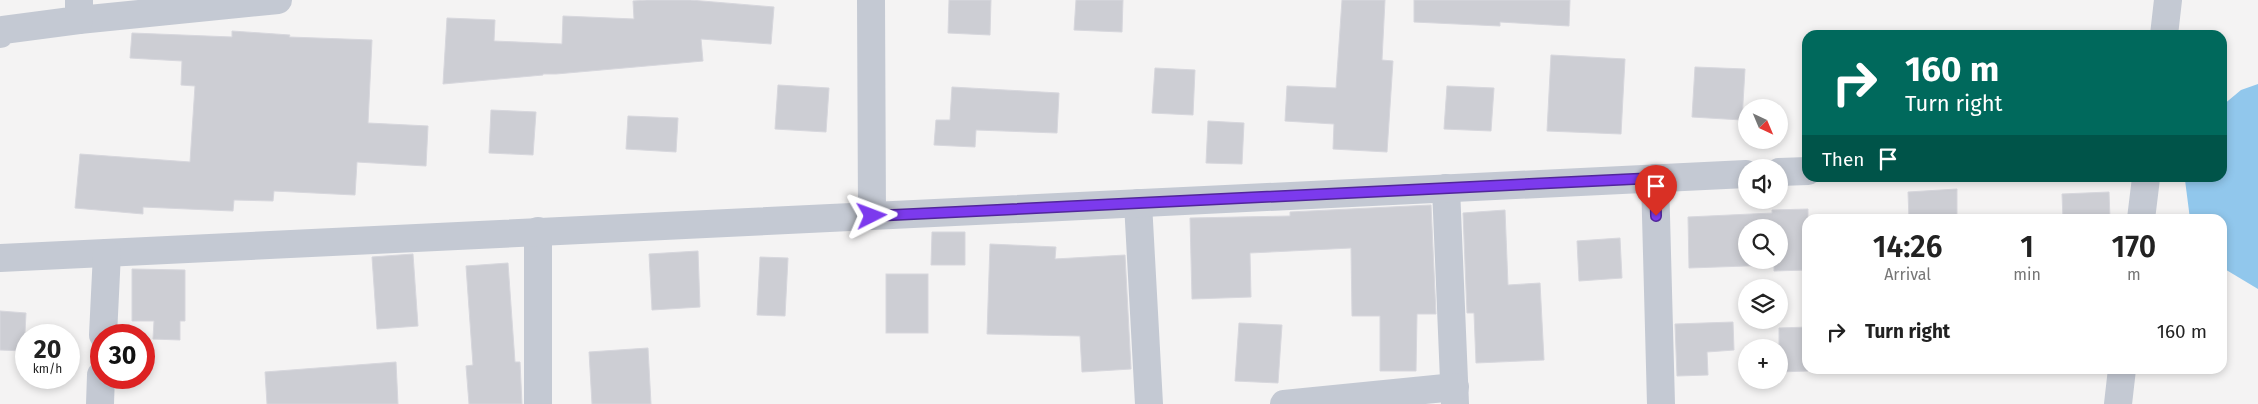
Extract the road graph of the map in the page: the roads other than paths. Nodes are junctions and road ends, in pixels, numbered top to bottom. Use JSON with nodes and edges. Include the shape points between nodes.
{"nodes":[{"id":1,"x":278,"y":0,"type":"edge"},
{"id":2,"x":871,"y":0,"type":"edge"},
{"id":3,"x":2168,"y":0,"type":"edge"},
{"id":4,"x":79,"y":10,"type":"edge"},
{"id":5,"x":2165,"y":30,"type":"edge"},
{"id":6,"x":0,"y":34,"type":"edge"},
{"id":7,"x":1802,"y":171,"type":"edge"},
{"id":8,"x":1788,"y":172,"type":"edge"},
{"id":9,"x":1738,"y":174,"type":"edge"},
{"id":10,"x":1655,"y":178,"type":"junction"},
{"id":11,"x":2146,"y":182,"type":"edge"},
{"id":12,"x":1446,"y":188,"type":"junction"},
{"id":13,"x":1138,"y":203,"type":"junction"},
{"id":14,"x":2142,"y":214,"type":"edge"},
{"id":15,"x":872,"y":216,"type":"junction"},
{"id":16,"x":538,"y":231,"type":"junction"},
{"id":17,"x":107,"y":253,"type":"junction"},
{"id":18,"x":0,"y":258,"type":"edge"},
{"id":19,"x":104,"y":324,"type":"edge"},
{"id":20,"x":2121,"y":374,"type":"edge"},
{"id":21,"x":101,"y":389,"type":"edge"},
{"id":22,"x":1455,"y":396,"type":"edge"},
{"id":23,"x":100,"y":404,"type":"edge"},
{"id":24,"x":538,"y":404,"type":"edge"},
{"id":25,"x":1149,"y":404,"type":"edge"},
{"id":26,"x":1284,"y":404,"type":"edge"},
{"id":27,"x":1661,"y":404,"type":"edge"},
{"id":28,"x":2118,"y":404,"type":"edge"}],
"edges":[{"from":1,"to":4,"type":"street"},
{"from":2,"to":15,"type":"street"},
{"from":3,"to":5,"type":"street"},
{"from":4,"to":6,"type":"street","via":[[2,30]]},
{"from":7,"to":8,"type":"street"},
{"from":9,"to":10,"type":"street"},
{"from":10,"to":12,"type":"street"},
{"from":10,"to":27,"type":"street"},
{"from":11,"to":14,"type":"street"},
{"from":12,"to":13,"type":"street"},
{"from":12,"to":22,"type":"street"},
{"from":13,"to":15,"type":"street"},
{"from":13,"to":25,"type":"street"},
{"from":15,"to":16,"type":"street"},
{"from":16,"to":17,"type":"street"},
{"from":16,"to":24,"type":"street"},
{"from":17,"to":18,"type":"street"},
{"from":17,"to":19,"type":"street"},
{"from":20,"to":28,"type":"street"},
{"from":21,"to":23,"type":"street"},
{"from":22,"to":26,"type":"street"}]}
